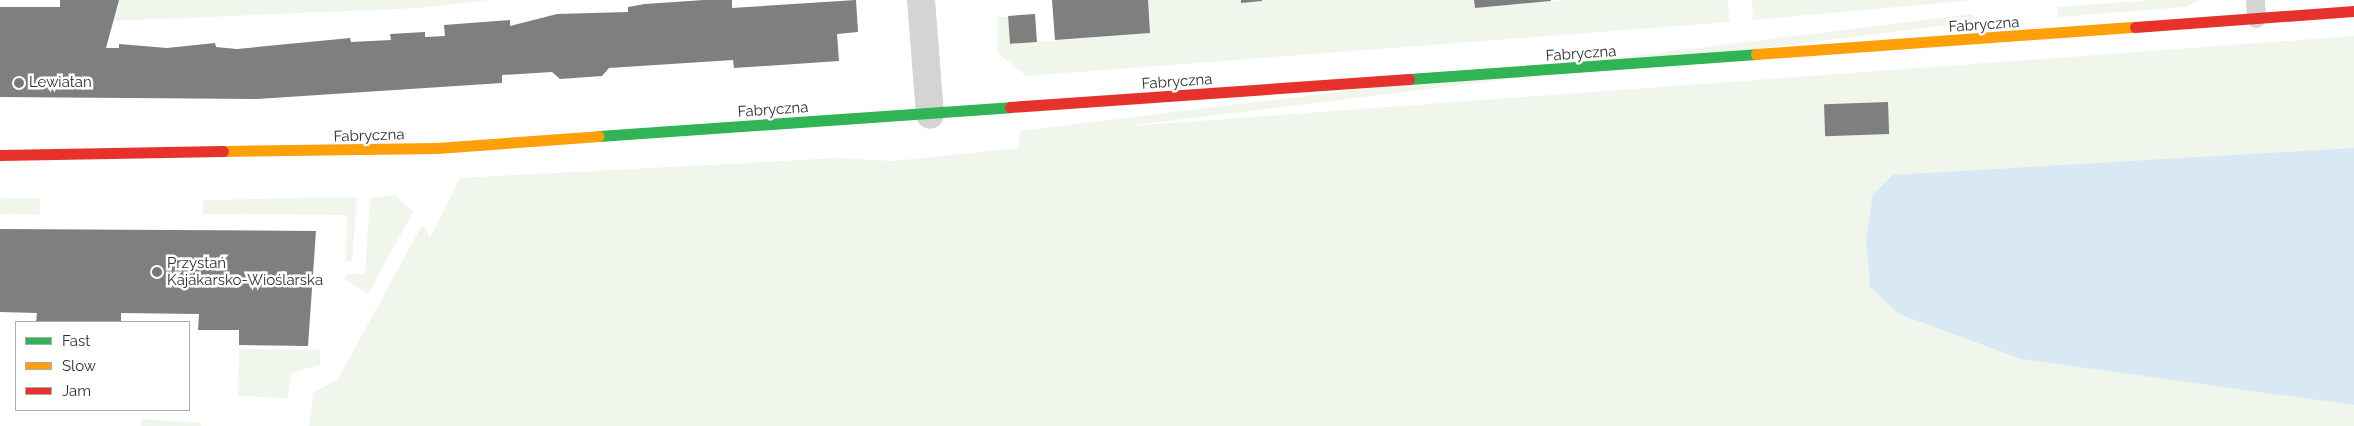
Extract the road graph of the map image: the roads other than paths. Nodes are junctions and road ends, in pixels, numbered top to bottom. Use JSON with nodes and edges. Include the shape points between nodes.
{"nodes":[{"id":1,"x":921,"y":0,"type":"edge"},
{"id":2,"x":2256,"y":9,"type":"edge"},
{"id":3,"x":2354,"y":11,"type":"edge"},
{"id":4,"x":930,"y":115,"type":"junction"},
{"id":5,"x":0,"y":155,"type":"edge"}],
"edges":[{"from":1,"to":4,"type":"street"},
{"from":2,"to":3,"type":"street","name":"Fabryczna"},
{"from":2,"to":4,"type":"street","name":"Fabryczna"},
{"from":4,"to":5,"type":"street","name":"Fabryczna","via":[[354,153]]}]}
